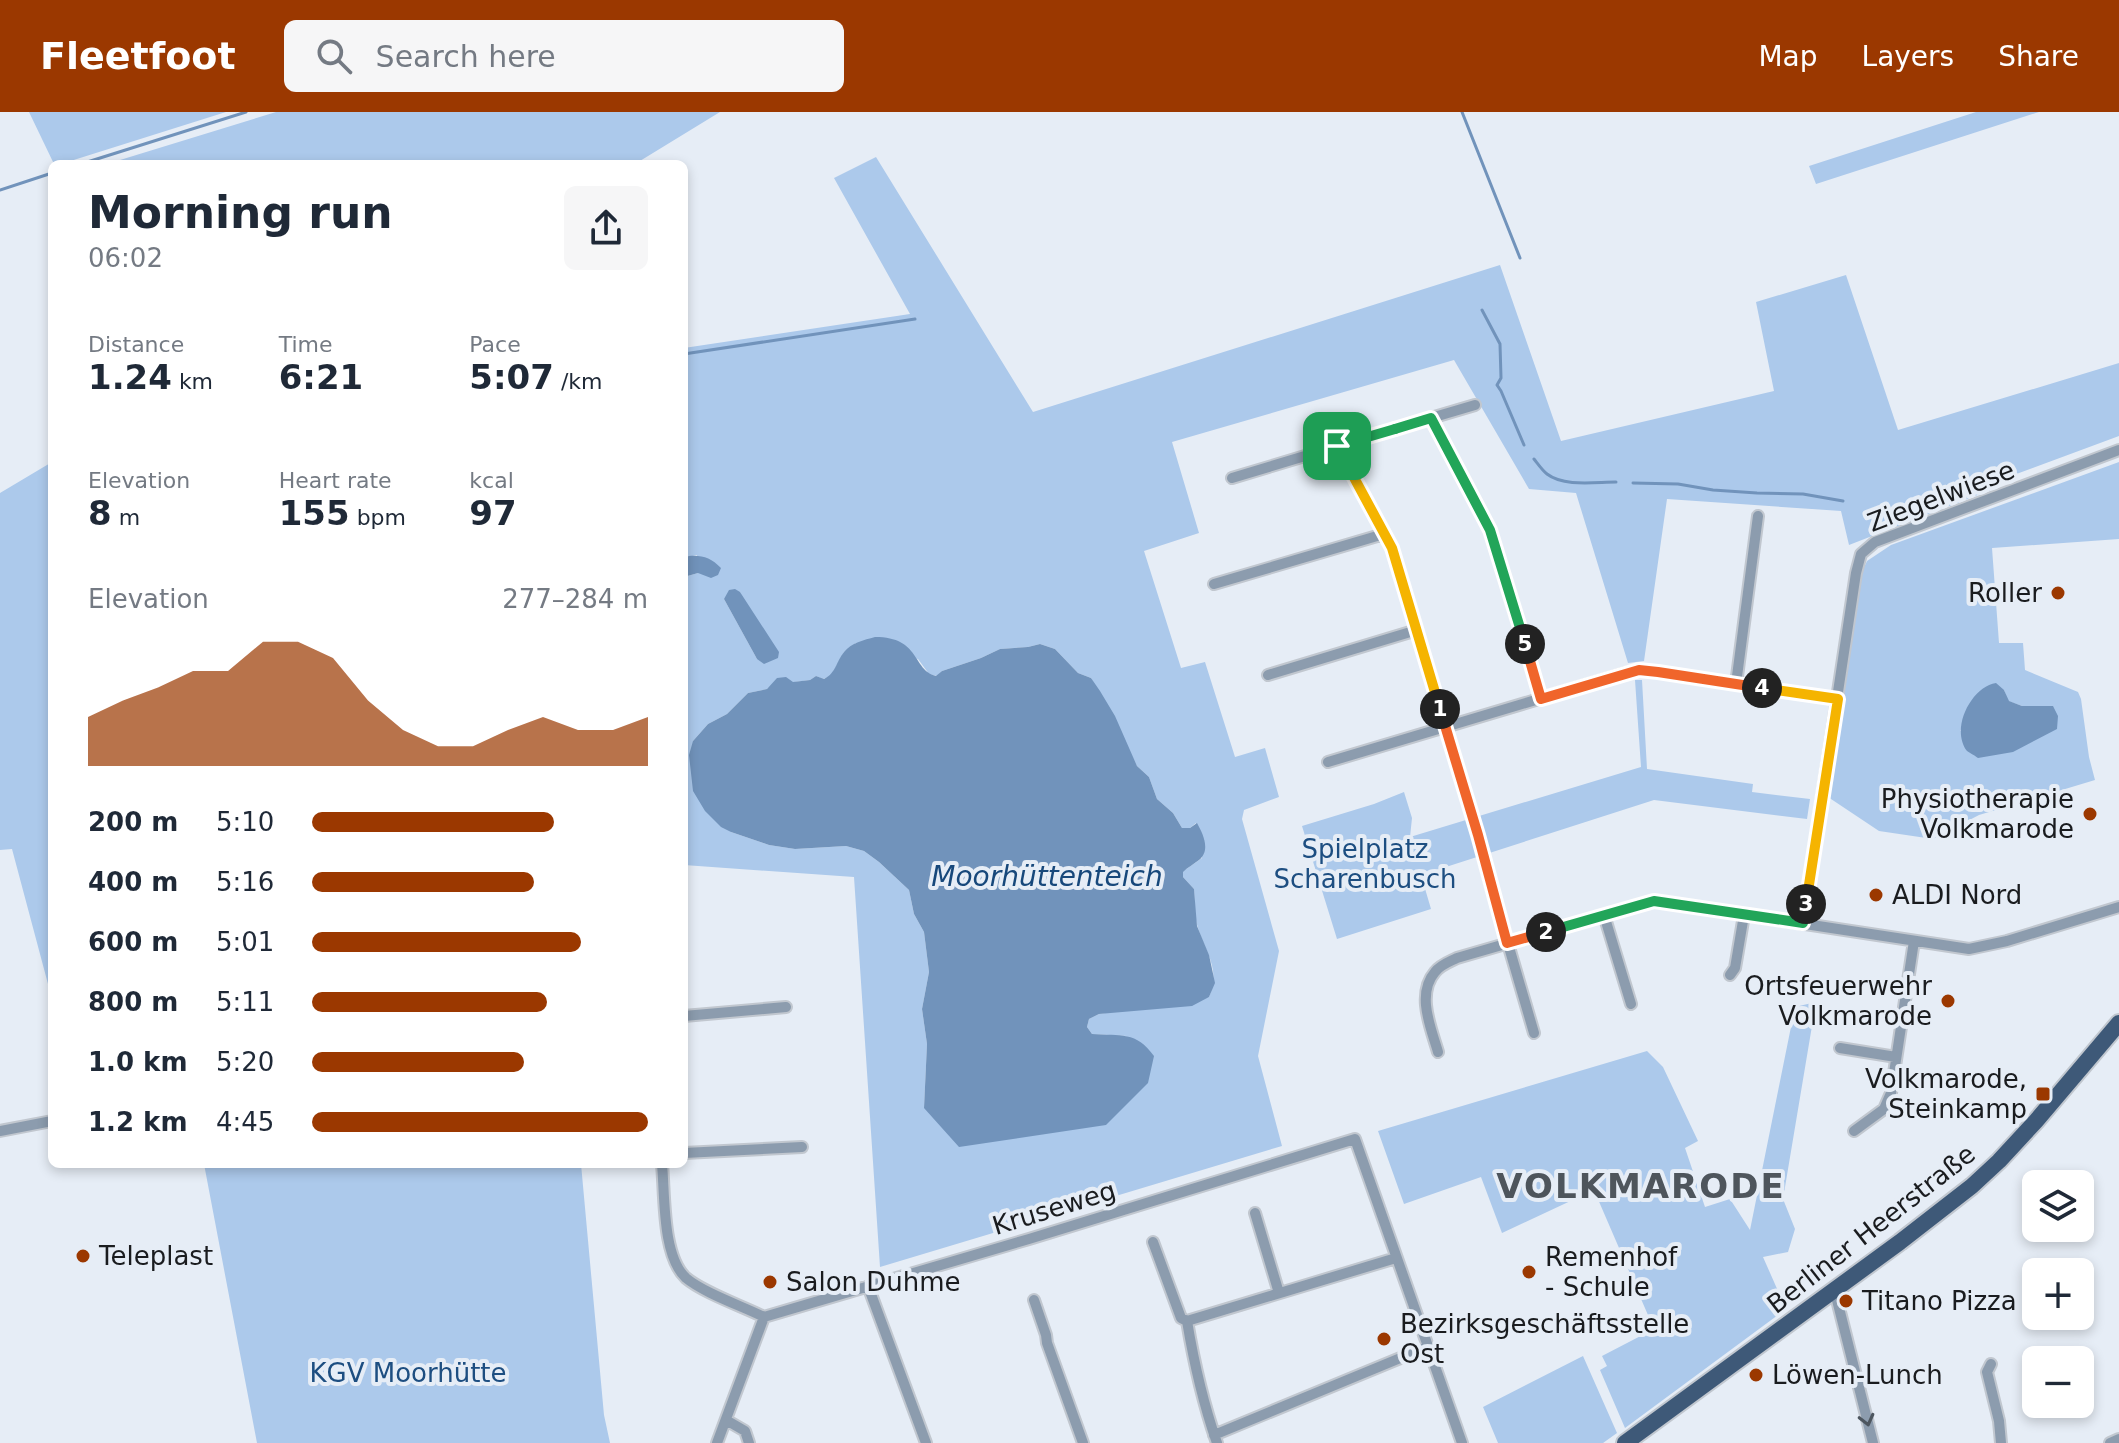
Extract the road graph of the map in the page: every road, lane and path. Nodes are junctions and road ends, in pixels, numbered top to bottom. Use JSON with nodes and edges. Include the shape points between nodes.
{"nodes":[{"id":1,"x":1475,"y":405,"type":"dead end"},
{"id":2,"x":1431,"y":418,"type":"junction"},
{"id":3,"x":1337,"y":446,"type":"junction"},
{"id":4,"x":2119,"y":450,"type":"edge"},
{"id":5,"x":1232,"y":478,"type":"dead end"},
{"id":6,"x":1758,"y":516,"type":"dead end"},
{"id":7,"x":1384,"y":534,"type":"junction"},
{"id":8,"x":1214,"y":584,"type":"dead end"},
{"id":9,"x":1417,"y":630,"type":"junction"},
{"id":10,"x":1268,"y":675,"type":"dead end"},
{"id":11,"x":1736,"y":684,"type":"junction"},
{"id":12,"x":1541,"y":699,"type":"junction"},
{"id":13,"x":1838,"y":699,"type":"junction"},
{"id":14,"x":1445,"y":728,"type":"junction"},
{"id":15,"x":1328,"y":762,"type":"dead end"},
{"id":16,"x":2119,"y":907,"type":"edge"},
{"id":17,"x":1604,"y":915,"type":"junction"},
{"id":18,"x":1744,"y":915,"type":"junction"},
{"id":19,"x":1803,"y":923,"type":"junction"},
{"id":20,"x":1914,"y":941,"type":"junction"},
{"id":21,"x":1507,"y":943,"type":"junction"},
{"id":22,"x":1730,"y":975,"type":"dead end"},
{"id":23,"x":1631,"y":1004,"type":"dead end"},
{"id":24,"x":786,"y":1007,"type":"dead end"},
{"id":25,"x":688,"y":1016,"type":"edge"},
{"id":26,"x":2119,"y":1023,"type":"edge"},
{"id":27,"x":1534,"y":1033,"type":"dead end"},
{"id":28,"x":1840,"y":1048,"type":"dead end"},
{"id":29,"x":1438,"y":1052,"type":"dead end"},
{"id":30,"x":1896,"y":1057,"type":"junction"},
{"id":31,"x":48,"y":1122,"type":"edge"},
{"id":32,"x":0,"y":1131,"type":"edge"},
{"id":33,"x":1854,"y":1131,"type":"dead end"},
{"id":34,"x":802,"y":1147,"type":"dead end"},
{"id":35,"x":688,"y":1153,"type":"edge"},
{"id":36,"x":662,"y":1168,"type":"edge"},
{"id":37,"x":1255,"y":1213,"type":"dead end"},
{"id":38,"x":1153,"y":1242,"type":"dead end"},
{"id":39,"x":1396,"y":1258,"type":"junction"},
{"id":40,"x":868,"y":1286,"type":"junction"},
{"id":41,"x":1832,"y":1292,"type":"junction"},
{"id":42,"x":1279,"y":1293,"type":"junction"},
{"id":43,"x":1034,"y":1300,"type":"dead end"},
{"id":44,"x":764,"y":1317,"type":"junction"},
{"id":45,"x":1187,"y":1321,"type":"junction"},
{"id":46,"x":1427,"y":1347,"type":"junction"},
{"id":47,"x":1991,"y":1364,"type":"dead end"},
{"id":48,"x":726,"y":1420,"type":"junction"},
{"id":49,"x":1216,"y":1439,"type":"edge"},
{"id":50,"x":2119,"y":1439,"type":"edge"},
{"id":51,"x":717,"y":1443,"type":"edge"},
{"id":52,"x":749,"y":1443,"type":"edge"},
{"id":53,"x":926,"y":1443,"type":"edge"},
{"id":54,"x":1083,"y":1443,"type":"edge"},
{"id":55,"x":1462,"y":1443,"type":"edge"},
{"id":56,"x":1625,"y":1443,"type":"edge"},
{"id":57,"x":1873,"y":1443,"type":"edge"},
{"id":58,"x":2001,"y":1443,"type":"edge"},
{"id":59,"x":2110,"y":1443,"type":"edge"}],
"edges":[{"from":1,"to":2,"type":"street"},
{"from":2,"to":3,"type":"street"},
{"from":2,"to":12,"type":"street","via":[[1490,530]]},
{"from":3,"to":5,"type":"street"},
{"from":3,"to":7,"type":"street"},
{"from":4,"to":13,"type":"street","name":"Ziegelwiese","via":[[1866,548],[1858,560]]},
{"from":6,"to":11,"type":"street"},
{"from":7,"to":8,"type":"street"},
{"from":7,"to":9,"type":"street"},
{"from":9,"to":10,"type":"street"},
{"from":9,"to":14,"type":"street"},
{"from":11,"to":12,"type":"street","via":[[1639,670]]},
{"from":11,"to":13,"type":"street"},
{"from":12,"to":14,"type":"street"},
{"from":13,"to":19,"type":"street","name":"Ziegelwiese"},
{"from":14,"to":15,"type":"street"},
{"from":14,"to":21,"type":"street"},
{"from":16,"to":20,"type":"street","via":[[1980,948]]},
{"from":17,"to":18,"type":"street","via":[[1654,901]]},
{"from":17,"to":21,"type":"street"},
{"from":17,"to":23,"type":"street"},
{"from":18,"to":19,"type":"street"},
{"from":18,"to":22,"type":"street"},
{"from":19,"to":20,"type":"street"},
{"from":20,"to":30,"type":"street"},
{"from":21,"to":27,"type":"street"},
{"from":21,"to":29,"type":"street","via":[[1457,958],[1435,971],[1426,1004]]},
{"from":24,"to":25,"type":"street"},
{"from":26,"to":41,"type":"main road","name":"Berliner Heerstraße","via":[[1999,1161]]},
{"from":28,"to":30,"type":"street"},
{"from":30,"to":33,"type":"street","via":[[1886,1105]]},
{"from":31,"to":32,"type":"street"},
{"from":34,"to":35,"type":"street"},
{"from":36,"to":44,"type":"street","via":[[669,1244],[680,1271],[695,1284]]},
{"from":37,"to":42,"type":"street"},
{"from":38,"to":45,"type":"street","via":[[1181,1318]]},
{"from":39,"to":40,"type":"street","name":"Kruseweg","via":[[1355,1139]]},
{"from":39,"to":42,"type":"street"},
{"from":39,"to":46,"type":"street"},
{"from":40,"to":44,"type":"street","name":"Kruseweg"},
{"from":40,"to":53,"type":"street"},
{"from":41,"to":56,"type":"main road","name":"Berliner Heerstraße"},
{"from":41,"to":57,"type":"street","one_way":true},
{"from":42,"to":45,"type":"street"},
{"from":43,"to":54,"type":"street"},
{"from":44,"to":48,"type":"street"},
{"from":45,"to":49,"type":"street","via":[[1194,1367]]},
{"from":46,"to":49,"type":"street"},
{"from":46,"to":55,"type":"street"},
{"from":47,"to":58,"type":"street","via":[[1987,1372]]},
{"from":48,"to":51,"type":"street"},
{"from":48,"to":52,"type":"street","via":[[745,1431]]},
{"from":50,"to":59,"type":"street"}]}
